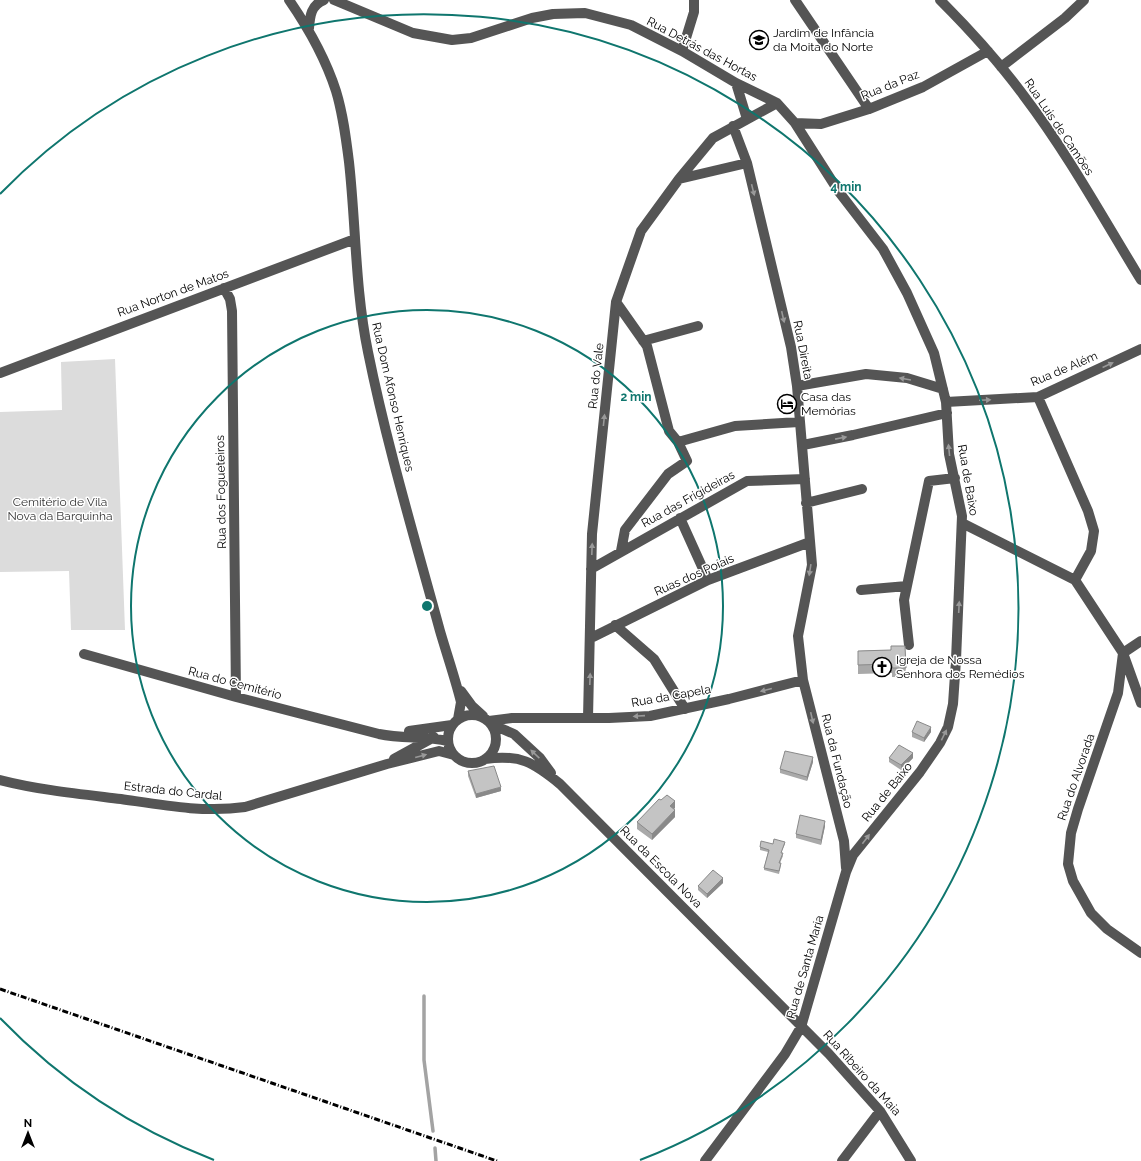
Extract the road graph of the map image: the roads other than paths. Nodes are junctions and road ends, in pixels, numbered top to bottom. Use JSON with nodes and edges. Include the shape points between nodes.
{"nodes":[{"id":1,"x":289,"y":0,"type":"edge"},
{"id":2,"x":324,"y":0,"type":"edge"},
{"id":3,"x":334,"y":0,"type":"edge"},
{"id":4,"x":694,"y":0,"type":"edge"},
{"id":5,"x":795,"y":0,"type":"edge"},
{"id":6,"x":940,"y":0,"type":"edge"},
{"id":7,"x":1084,"y":0,"type":"edge"},
{"id":8,"x":309,"y":28,"type":"junction"},
{"id":9,"x":682,"y":51,"type":"junction"},
{"id":10,"x":988,"y":51,"type":"junction"},
{"id":11,"x":1001,"y":67,"type":"junction"},
{"id":12,"x":736,"y":83,"type":"junction"},
{"id":13,"x":777,"y":102,"type":"junction"},
{"id":14,"x":869,"y":108,"type":"junction"},
{"id":15,"x":747,"y":119,"type":"junction"},
{"id":16,"x":795,"y":123,"type":"junction"},
{"id":17,"x":733,"y":126,"type":"junction"},
{"id":18,"x":747,"y":163,"type":"junction"},
{"id":19,"x":679,"y":179,"type":"junction"},
{"id":20,"x":355,"y":239,"type":"junction"},
{"id":21,"x":1141,"y":280,"type":"edge"},
{"id":22,"x":224,"y":288,"type":"junction"},
{"id":23,"x":616,"y":302,"type":"junction"},
{"id":24,"x":698,"y":326,"type":"dead end"},
{"id":25,"x":642,"y":341,"type":"junction"},
{"id":26,"x":1141,"y":349,"type":"edge"},
{"id":27,"x":0,"y":373,"type":"edge"},
{"id":28,"x":797,"y":386,"type":"junction"},
{"id":29,"x":943,"y":389,"type":"junction"},
{"id":30,"x":1038,"y":397,"type":"junction"},
{"id":31,"x":946,"y":402,"type":"junction"},
{"id":32,"x":947,"y":413,"type":"junction"},
{"id":33,"x":799,"y":422,"type":"junction"},
{"id":34,"x":678,"y":442,"type":"junction"},
{"id":35,"x":803,"y":445,"type":"junction"},
{"id":36,"x":955,"y":478,"type":"junction"},
{"id":37,"x":805,"y":479,"type":"junction"},
{"id":38,"x":862,"y":489,"type":"dead end"},
{"id":39,"x":806,"y":503,"type":"junction"},
{"id":40,"x":680,"y":518,"type":"junction"},
{"id":41,"x":962,"y":523,"type":"junction"},
{"id":42,"x":810,"y":542,"type":"junction"},
{"id":43,"x":621,"y":551,"type":"junction"},
{"id":44,"x":591,"y":569,"type":"junction"},
{"id":45,"x":708,"y":580,"type":"junction"},
{"id":46,"x":1075,"y":580,"type":"junction"},
{"id":47,"x":907,"y":586,"type":"junction"},
{"id":48,"x":861,"y":590,"type":"dead end"},
{"id":49,"x":615,"y":625,"type":"junction"},
{"id":50,"x":591,"y":638,"type":"junction"},
{"id":51,"x":1141,"y":642,"type":"edge"},
{"id":52,"x":909,"y":645,"type":"dead end"},
{"id":53,"x":1123,"y":653,"type":"junction"},
{"id":54,"x":84,"y":654,"type":"dead end"},
{"id":55,"x":803,"y":680,"type":"junction"},
{"id":56,"x":457,"y":687,"type":"junction"},
{"id":57,"x":236,"y":697,"type":"junction"},
{"id":58,"x":1141,"y":703,"type":"edge"},
{"id":59,"x":685,"y":709,"type":"junction"},
{"id":60,"x":540,"y":717,"type":"junction"},
{"id":61,"x":588,"y":718,"type":"junction"},
{"id":62,"x":489,"y":721,"type":"junction"},
{"id":63,"x":452,"y":729,"type":"junction"},
{"id":64,"x":379,"y":734,"type":"junction"},
{"id":65,"x":514,"y":734,"type":"junction"},
{"id":66,"x":433,"y":738,"type":"junction"},
{"id":67,"x":454,"y":755,"type":"junction"},
{"id":68,"x":485,"y":759,"type":"junction"},
{"id":69,"x":387,"y":764,"type":"junction"},
{"id":70,"x":0,"y":780,"type":"edge"},
{"id":71,"x":560,"y":784,"type":"junction"},
{"id":72,"x":846,"y":872,"type":"junction"},
{"id":73,"x":1141,"y":953,"type":"edge"},
{"id":74,"x":801,"y":1027,"type":"junction"},
{"id":75,"x":880,"y":1110,"type":"junction"},
{"id":76,"x":706,"y":1161,"type":"edge"},
{"id":77,"x":842,"y":1161,"type":"edge"},
{"id":78,"x":912,"y":1161,"type":"edge"}],
"edges":[{"from":1,"to":8,"type":"street","name":"Rua Dom Afonso Henriques"},
{"from":2,"to":8,"type":"street","via":[[314,7],[310,14]]},
{"from":3,"to":9,"type":"street","name":"Rua Detrás das Hortas","via":[[413,33],[452,40],[471,38],[532,18],[553,14],[585,13],[631,25]]},
{"from":4,"to":9,"type":"street","via":[[694,12]]},
{"from":5,"to":14,"type":"street"},
{"from":6,"to":10,"type":"street","name":"Rua Luis de Camões"},
{"from":7,"to":11,"type":"street","via":[[1065,18]]},
{"from":8,"to":20,"type":"street","name":"Rua Dom Afonso Henriques","via":[[331,76],[342,114]]},
{"from":9,"to":12,"type":"street","name":"Rua Detrás das Hortas"},
{"from":10,"to":11,"type":"street","name":"Rua Luis de Camões"},
{"from":10,"to":14,"type":"street","name":"Rua da Paz","via":[[922,87]]},
{"from":11,"to":21,"type":"street","name":"Rua Luis de Camões","via":[[1025,96]]},
{"from":12,"to":13,"type":"street","name":"Rua Detrás das Hortas"},
{"from":12,"to":15,"type":"street"},
{"from":13,"to":15,"type":"street","name":"Rua do Vale"},
{"from":13,"to":16,"type":"street","name":"Rua Detrás das Hortas"},
{"from":14,"to":16,"type":"street","name":"Rua da Paz","via":[[821,124]]},
{"from":15,"to":17,"type":"street","name":"Rua do Vale"},
{"from":16,"to":29,"type":"street","name":"Rua de Baixo","via":[[839,192],[883,249],[907,293],[934,353]]},
{"from":17,"to":18,"type":"street","name":"Rua Direita"},
{"from":17,"to":19,"type":"street","name":"Rua do Vale","via":[[714,138]]},
{"from":18,"to":19,"type":"street"},
{"from":18,"to":28,"type":"street","name":"Rua Direita","one_way":true,"via":[[791,347]]},
{"from":19,"to":23,"type":"street","name":"Rua do Vale","via":[[641,231]]},
{"from":20,"to":22,"type":"street","name":"Rua Norton de Matos"},
{"from":20,"to":56,"type":"street","name":"Rua Dom Afonso Henriques","via":[[363,326],[378,402]]},
{"from":22,"to":27,"type":"street","name":"Rua Norton de Matos"},
{"from":22,"to":57,"type":"street","name":"Rua dos Fogueteiros","via":[[230,299],[232,311]]},
{"from":23,"to":25,"type":"street"},
{"from":44,"to":23,"type":"street","name":"Rua do Vale","one_way":true,"via":[[592,534]]},
{"from":24,"to":25,"type":"street"},
{"from":25,"to":34,"type":"street","via":[[647,346],[669,431]]},
{"from":30,"to":26,"type":"street","name":"Rua de Além","one_way":true},
{"from":29,"to":28,"type":"street","one_way":true,"via":[[907,378],[866,374]]},
{"from":28,"to":33,"type":"street","name":"Rua Direita"},
{"from":29,"to":31,"type":"street","name":"Rua de Baixo"},
{"from":31,"to":30,"type":"street","name":"Rua de Além","one_way":true},
{"from":30,"to":46,"type":"street","via":[[1088,511],[1094,532],[1091,551]]},
{"from":31,"to":32,"type":"street","name":"Rua de Baixo"},
{"from":35,"to":32,"type":"street","one_way":true},
{"from":36,"to":32,"type":"street","name":"Rua de Baixo","one_way":true,"via":[[949,454]]},
{"from":33,"to":34,"type":"street","via":[[734,426]]},
{"from":33,"to":35,"type":"street","name":"Rua Direita"},
{"from":34,"to":43,"type":"street","via":[[687,461],[668,474],[625,530]]},
{"from":35,"to":37,"type":"street","name":"Rua Direita"},
{"from":36,"to":41,"type":"street","name":"Rua de Baixo"},
{"from":36,"to":47,"type":"street","via":[[929,481]]},
{"from":37,"to":39,"type":"street","name":"Rua Direita"},
{"from":37,"to":40,"type":"street","name":"Rua das Frigideiras","via":[[747,481]]},
{"from":38,"to":39,"type":"street"},
{"from":39,"to":42,"type":"street","name":"Rua Direita"},
{"from":40,"to":43,"type":"street","name":"Rua das Frigideiras"},
{"from":40,"to":45,"type":"street"},
{"from":41,"to":46,"type":"street"},
{"from":72,"to":41,"type":"street","name":"Rua de Baixo","one_way":true,"via":[[853,855],[920,772],[948,727],[953,704]]},
{"from":42,"to":45,"type":"street","name":"Ruas dos Poíais"},
{"from":42,"to":55,"type":"street","name":"Rua Direita","one_way":true,"via":[[812,565],[798,636]]},
{"from":43,"to":44,"type":"street","name":"Rua das Frigideiras"},
{"from":44,"to":50,"type":"street","name":"Rua do Vale"},
{"from":45,"to":49,"type":"street","name":"Ruas dos Poíais"},
{"from":46,"to":53,"type":"street"},
{"from":47,"to":48,"type":"street"},
{"from":47,"to":52,"type":"street","via":[[904,600]]},
{"from":49,"to":50,"type":"street","name":"Ruas dos Poíais"},
{"from":49,"to":59,"type":"street","via":[[654,659]]},
{"from":61,"to":50,"type":"street","name":"Rua do Vale","one_way":true},
{"from":51,"to":53,"type":"street"},
{"from":53,"to":58,"type":"street"},
{"from":53,"to":73,"type":"street","name":"Rua do Alvorada","via":[[1118,693],[1078,809],[1071,833],[1068,864],[1073,881],[1091,913],[1107,929]]},
{"from":54,"to":57,"type":"street","name":"Rua do Cemitério"},
{"from":55,"to":59,"type":"street","name":"Rua da Capela","one_way":true},
{"from":55,"to":72,"type":"street","name":"Rua da Fundação","one_way":true,"via":[[844,841]]},
{"from":56,"to":62,"type":"street","name":"Rua Dom Afonso Henriques","via":[[472,706]]},
{"from":56,"to":63,"type":"street","name":"Rua Dom Afonso Henriques","via":[[461,702]]},
{"from":57,"to":64,"type":"street","name":"Rua do Cemitério"},
{"from":59,"to":61,"type":"street","name":"Rua da Capela","one_way":true,"via":[[650,716]]},
{"from":60,"to":61,"type":"street","name":"Rua da Capela"},
{"from":60,"to":62,"type":"street","name":"Rua da Capela"},
{"from":60,"to":65,"type":"street","name":"Rua da Capela","via":[[520,724]]},
{"from":62,"to":63,"type":"street","via":[[471,714]]},
{"from":62,"to":65,"type":"street"},
{"from":62,"to":68,"type":"street","via":[[496,732],[495,748]]},
{"from":63,"to":64,"type":"street","name":"Rua do Cemitério"},
{"from":63,"to":66,"type":"street","name":"Estrada do Cardal"},
{"from":63,"to":67,"type":"street"},
{"from":64,"to":66,"type":"street","name":"Rua do Cemitério","via":[[399,738]]},
{"from":71,"to":65,"type":"street","one_way":true,"via":[[540,758]]},
{"from":66,"to":69,"type":"street","name":"Estrada do Cardal"},
{"from":67,"to":68,"type":"street","via":[[469,763]]},
{"from":69,"to":67,"type":"street","name":"Estrada do Cardal","one_way":true,"via":[[439,750]]},
{"from":68,"to":71,"type":"street","name":"Rua da Escola Nova","via":[[504,756],[517,758],[543,770]]},
{"from":69,"to":70,"type":"street","name":"Estrada do Cardal","via":[[245,807],[223,810],[57,791]]},
{"from":71,"to":74,"type":"street","name":"Rua da Escola Nova"},
{"from":72,"to":74,"type":"street","name":"Rua de Santa Maria"},
{"from":74,"to":75,"type":"street","name":"Rua Ribeiro da Maia"},
{"from":74,"to":76,"type":"street","name":"Rua de Santa Maria","via":[[785,1054]]},
{"from":75,"to":77,"type":"street"},
{"from":75,"to":78,"type":"street","name":"Rua Ribeiro da Maia"}]}
